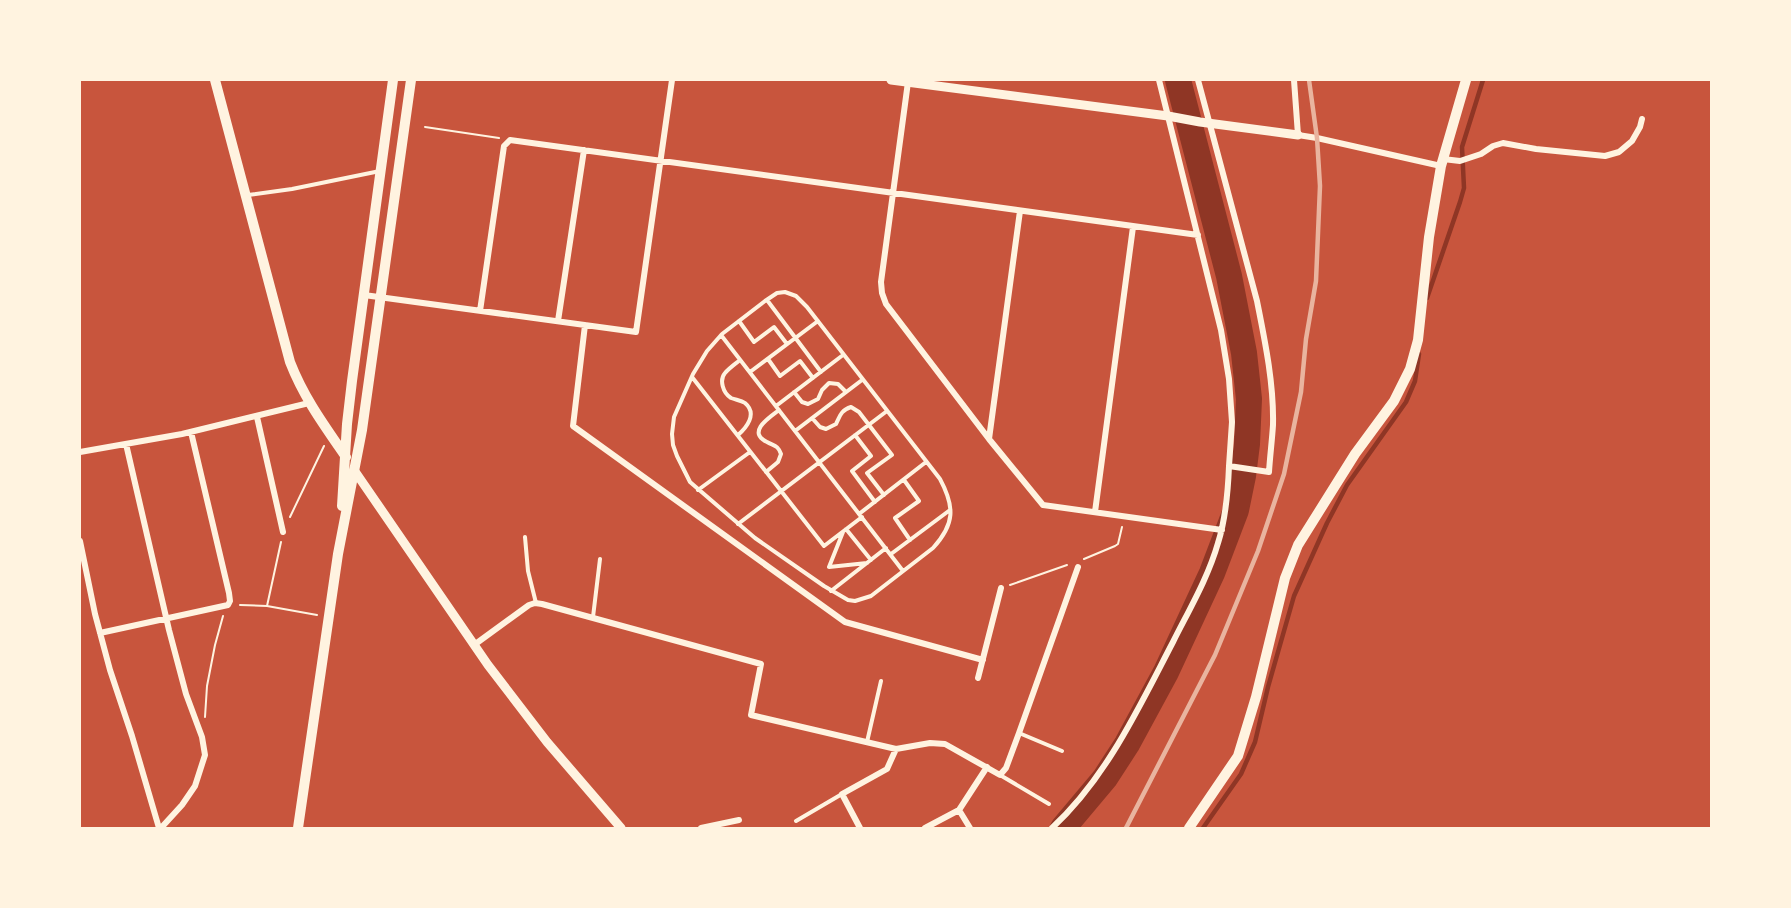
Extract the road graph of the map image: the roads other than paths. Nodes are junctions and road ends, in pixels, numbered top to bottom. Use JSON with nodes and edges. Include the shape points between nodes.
{"nodes":[{"id":1,"x":215,"y":80,"type":"edge"},
{"id":2,"x":393,"y":80,"type":"edge"},
{"id":3,"x":411,"y":80,"type":"edge"},
{"id":4,"x":672,"y":80,"type":"edge"},
{"id":5,"x":891,"y":80,"type":"edge"},
{"id":6,"x":1159,"y":80,"type":"edge"},
{"id":7,"x":1198,"y":80,"type":"edge"},
{"id":8,"x":1294,"y":80,"type":"edge"},
{"id":9,"x":1466,"y":80,"type":"edge"},
{"id":10,"x":908,"y":81,"type":"edge"},
{"id":11,"x":1171,"y":117,"type":"junction"},
{"id":12,"x":1642,"y":119,"type":"dead end"},
{"id":13,"x":1204,"y":123,"type":"junction"},
{"id":14,"x":1298,"y":135,"type":"junction"},
{"id":15,"x":584,"y":150,"type":"junction"},
{"id":16,"x":660,"y":161,"type":"junction"},
{"id":17,"x":1442,"y":162,"type":"junction"},
{"id":18,"x":380,"y":171,"type":"junction"},
{"id":19,"x":892,"y":193,"type":"junction"},
{"id":20,"x":245,"y":195,"type":"junction"},
{"id":21,"x":1020,"y":211,"type":"junction"},
{"id":22,"x":1133,"y":226,"type":"junction"},
{"id":23,"x":1198,"y":235,"type":"junction"},
{"id":24,"x":364,"y":295,"type":"junction"},
{"id":25,"x":381,"y":298,"type":"junction"},
{"id":26,"x":766,"y":300,"type":"junction"},
{"id":27,"x":480,"y":311,"type":"junction"},
{"id":28,"x":558,"y":321,"type":"junction"},
{"id":29,"x":739,"y":321,"type":"junction"},
{"id":30,"x":818,"y":321,"type":"junction"},
{"id":31,"x":585,"y":325,"type":"junction"},
{"id":32,"x":721,"y":335,"type":"junction"},
{"id":33,"x":796,"y":338,"type":"junction"},
{"id":34,"x":787,"y":344,"type":"junction"},
{"id":35,"x":843,"y":355,"type":"junction"},
{"id":36,"x":768,"y":359,"type":"junction"},
{"id":37,"x":740,"y":360,"type":"junction"},
{"id":38,"x":750,"y":372,"type":"junction"},
{"id":39,"x":821,"y":372,"type":"junction"},
{"id":40,"x":692,"y":377,"type":"junction"},
{"id":41,"x":813,"y":378,"type":"junction"},
{"id":42,"x":862,"y":380,"type":"junction"},
{"id":43,"x":794,"y":392,"type":"junction"},
{"id":44,"x":846,"y":392,"type":"junction"},
{"id":45,"x":309,"y":403,"type":"junction"},
{"id":46,"x":777,"y":408,"type":"junction"},
{"id":47,"x":887,"y":411,"type":"junction"},
{"id":48,"x":256,"y":417,"type":"junction"},
{"id":49,"x":813,"y":418,"type":"junction"},
{"id":50,"x":869,"y":424,"type":"junction"},
{"id":51,"x":795,"y":431,"type":"junction"},
{"id":52,"x":191,"y":432,"type":"junction"},
{"id":53,"x":738,"y":435,"type":"junction"},
{"id":54,"x":855,"y":435,"type":"junction"},
{"id":55,"x":989,"y":438,"type":"junction"},
{"id":56,"x":126,"y":444,"type":"junction"},
{"id":57,"x":750,"y":452,"type":"junction"},
{"id":58,"x":80,"y":453,"type":"edge"},
{"id":59,"x":345,"y":456,"type":"junction"},
{"id":60,"x":820,"y":462,"type":"junction"},
{"id":61,"x":926,"y":462,"type":"junction"},
{"id":62,"x":1229,"y":466,"type":"junction"},
{"id":63,"x":354,"y":470,"type":"junction"},
{"id":64,"x":766,"y":472,"type":"junction"},
{"id":65,"x":904,"y":480,"type":"junction"},
{"id":66,"x":698,"y":490,"type":"junction"},
{"id":67,"x":781,"y":491,"type":"junction"},
{"id":68,"x":884,"y":495,"type":"junction"},
{"id":69,"x":875,"y":502,"type":"junction"},
{"id":70,"x":951,"y":510,"type":"junction"},
{"id":71,"x":1095,"y":512,"type":"junction"},
{"id":72,"x":860,"y":515,"type":"junction"},
{"id":73,"x":738,"y":524,"type":"junction"},
{"id":74,"x":845,"y":530,"type":"junction"},
{"id":75,"x":1222,"y":530,"type":"junction"},
{"id":76,"x":283,"y":532,"type":"road end"},
{"id":77,"x":525,"y":537,"type":"dead end"},
{"id":78,"x":910,"y":540,"type":"junction"},
{"id":79,"x":80,"y":542,"type":"edge"},
{"id":80,"x":886,"y":548,"type":"junction"},
{"id":81,"x":338,"y":554,"type":"junction"},
{"id":82,"x":891,"y":554,"type":"junction"},
{"id":83,"x":600,"y":560,"type":"dead end"},
{"id":84,"x":869,"y":561,"type":"junction"},
{"id":85,"x":1078,"y":567,"type":"dead end"},
{"id":86,"x":903,"y":571,"type":"junction"},
{"id":87,"x":1001,"y":588,"type":"dead end"},
{"id":88,"x":831,"y":591,"type":"junction"},
{"id":89,"x":536,"y":603,"type":"junction"},
{"id":90,"x":167,"y":618,"type":"junction"},
{"id":91,"x":593,"y":618,"type":"junction"},
{"id":92,"x":100,"y":633,"type":"junction"},
{"id":93,"x":474,"y":645,"type":"junction"},
{"id":94,"x":983,"y":660,"type":"junction"},
{"id":95,"x":978,"y":678,"type":"dead end"},
{"id":96,"x":881,"y":681,"type":"dead end"},
{"id":97,"x":1019,"y":733,"type":"junction"},
{"id":98,"x":867,"y":742,"type":"junction"},
{"id":99,"x":896,"y":749,"type":"junction"},
{"id":100,"x":1062,"y":751,"type":"dead end"},
{"id":101,"x":987,"y":767,"type":"junction"},
{"id":102,"x":1000,"y":775,"type":"junction"},
{"id":103,"x":842,"y":795,"type":"junction"},
{"id":104,"x":1049,"y":804,"type":"dead end"},
{"id":105,"x":958,"y":810,"type":"junction"},
{"id":106,"x":739,"y":820,"type":"dead end"},
{"id":107,"x":796,"y":821,"type":"dead end"},
{"id":108,"x":160,"y":828,"type":"edge"},
{"id":109,"x":298,"y":828,"type":"edge"},
{"id":110,"x":621,"y":828,"type":"edge"},
{"id":111,"x":701,"y":828,"type":"edge"},
{"id":112,"x":860,"y":828,"type":"edge"},
{"id":113,"x":925,"y":828,"type":"edge"},
{"id":114,"x":970,"y":828,"type":"edge"},
{"id":115,"x":1053,"y":828,"type":"edge"},
{"id":116,"x":1189,"y":828,"type":"edge"}],
"edges":[{"from":1,"to":20,"type":"main road"},
{"from":2,"to":18,"type":"main road"},
{"from":3,"to":25,"type":"main road"},
{"from":4,"to":16,"type":"street"},
{"from":5,"to":10,"type":"street"},
{"from":6,"to":11,"type":"street"},
{"from":7,"to":13,"type":"street"},
{"from":8,"to":14,"type":"street"},
{"from":9,"to":17,"type":"main road"},
{"from":10,"to":11,"type":"street"},
{"from":10,"to":19,"type":"street"},
{"from":11,"to":13,"type":"street"},
{"from":11,"to":23,"type":"street"},
{"from":12,"to":17,"type":"street","via":[[1632,141],[1619,152],[1605,156],[1503,143],[1460,161]]},
{"from":13,"to":14,"type":"street"},
{"from":13,"to":62,"type":"street","via":[[1257,301],[1266,345],[1273,425],[1269,472]]},
{"from":14,"to":17,"type":"street"},
{"from":15,"to":16,"type":"street"},
{"from":15,"to":27,"type":"street","via":[[510,140],[504,146]]},
{"from":15,"to":28,"type":"street"},
{"from":16,"to":19,"type":"street"},
{"from":16,"to":31,"type":"street","via":[[636,332]]},
{"from":17,"to":116,"type":"main road","via":[[1418,340],[1410,369],[1394,401],[1355,454],[1298,545],[1285,579],[1238,756]]},
{"from":18,"to":20,"type":"lane"},
{"from":18,"to":24,"type":"main road"},
{"from":19,"to":21,"type":"street"},
{"from":19,"to":55,"type":"street","via":[[880,282],[886,304]]},
{"from":20,"to":45,"type":"main road","via":[[287,353]]},
{"from":21,"to":22,"type":"street"},
{"from":21,"to":55,"type":"street"},
{"from":22,"to":23,"type":"street"},
{"from":22,"to":71,"type":"street"},
{"from":23,"to":62,"type":"street","via":[[1229,379]]},
{"from":24,"to":25,"type":"street"},
{"from":24,"to":59,"type":"main road"},
{"from":25,"to":27,"type":"street"},
{"from":25,"to":63,"type":"main road"},
{"from":26,"to":29,"type":"lane"},
{"from":26,"to":30,"type":"lane","via":[[777,293],[790,293]]},
{"from":26,"to":33,"type":"lane"},
{"from":27,"to":28,"type":"street"},
{"from":28,"to":31,"type":"street"},
{"from":29,"to":32,"type":"lane"},
{"from":29,"to":34,"type":"lane","via":[[754,342],[774,327]]},
{"from":30,"to":33,"type":"lane"},
{"from":30,"to":35,"type":"lane"},
{"from":31,"to":94,"type":"street","via":[[573,426],[845,622]]},
{"from":32,"to":37,"type":"lane"},
{"from":32,"to":40,"type":"lane"},
{"from":33,"to":34,"type":"lane"},
{"from":33,"to":39,"type":"lane"},
{"from":34,"to":36,"type":"lane"},
{"from":35,"to":39,"type":"lane"},
{"from":35,"to":42,"type":"lane"},
{"from":36,"to":38,"type":"lane"},
{"from":36,"to":41,"type":"lane","via":[[780,376],[800,361]]},
{"from":37,"to":38,"type":"lane"},
{"from":37,"to":53,"type":"lane","via":[[726,371],[722,380],[728,395],[744,402],[750,413],[749,423]]},
{"from":38,"to":46,"type":"lane"},
{"from":39,"to":41,"type":"lane"},
{"from":40,"to":53,"type":"lane"},
{"from":40,"to":66,"type":"lane","via":[[674,417],[672,434],[676,456]]},
{"from":41,"to":43,"type":"lane"},
{"from":42,"to":44,"type":"lane"},
{"from":42,"to":47,"type":"lane"},
{"from":43,"to":44,"type":"lane","via":[[808,404],[818,399],[829,383],[838,384]]},
{"from":43,"to":46,"type":"lane"},
{"from":44,"to":49,"type":"lane"},
{"from":45,"to":48,"type":"street"},
{"from":45,"to":59,"type":"main road"},
{"from":46,"to":51,"type":"lane"},
{"from":46,"to":64,"type":"lane","via":[[759,430],[763,440],[777,446],[781,454]]},
{"from":47,"to":50,"type":"lane"},
{"from":47,"to":61,"type":"lane"},
{"from":48,"to":52,"type":"street"},
{"from":48,"to":76,"type":"street"},
{"from":49,"to":50,"type":"lane","via":[[820,427],[829,428],[851,407]]},
{"from":49,"to":51,"type":"lane"},
{"from":50,"to":54,"type":"lane"},
{"from":50,"to":68,"type":"lane","via":[[892,455],[867,473]]},
{"from":51,"to":60,"type":"lane"},
{"from":52,"to":56,"type":"street"},
{"from":52,"to":90,"type":"street","via":[[230,601],[228,605]]},
{"from":53,"to":57,"type":"lane"},
{"from":54,"to":60,"type":"lane"},
{"from":54,"to":69,"type":"lane","via":[[872,456],[852,471]]},
{"from":55,"to":71,"type":"street","via":[[1043,505]]},
{"from":56,"to":58,"type":"street"},
{"from":56,"to":90,"type":"street"},
{"from":57,"to":64,"type":"lane"},
{"from":57,"to":66,"type":"lane"},
{"from":59,"to":63,"type":"main road"},
{"from":59,"to":81,"type":"main road"},
{"from":60,"to":67,"type":"lane"},
{"from":60,"to":72,"type":"lane"},
{"from":61,"to":65,"type":"lane"},
{"from":61,"to":70,"type":"lane","via":[[948,493]]},
{"from":62,"to":75,"type":"street"},
{"from":63,"to":81,"type":"main road"},
{"from":63,"to":93,"type":"street"},
{"from":64,"to":67,"type":"lane"},
{"from":65,"to":68,"type":"lane"},
{"from":65,"to":78,"type":"lane","via":[[919,501],[895,518]]},
{"from":66,"to":73,"type":"lane"},
{"from":67,"to":73,"type":"lane"},
{"from":67,"to":74,"type":"lane","via":[[824,546]]},
{"from":68,"to":69,"type":"lane"},
{"from":69,"to":72,"type":"lane"},
{"from":70,"to":78,"type":"lane"},
{"from":70,"to":86,"type":"lane","via":[[950,523],[939,541]]},
{"from":71,"to":75,"type":"street"},
{"from":72,"to":74,"type":"lane"},
{"from":72,"to":80,"type":"lane"},
{"from":73,"to":88,"type":"lane"},
{"from":74,"to":84,"type":"lane"},
{"from":74,"to":84,"type":"lane","via":[[829,567]]},
{"from":75,"to":115,"type":"street","via":[[1205,578],[1117,747],[1093,783]]},
{"from":77,"to":89,"type":"lane"},
{"from":78,"to":82,"type":"lane"},
{"from":79,"to":92,"type":"street"},
{"from":80,"to":82,"type":"lane"},
{"from":80,"to":84,"type":"lane"},
{"from":81,"to":109,"type":"main road"},
{"from":82,"to":86,"type":"lane"},
{"from":83,"to":91,"type":"lane"},
{"from":84,"to":88,"type":"lane"},
{"from":85,"to":97,"type":"street"},
{"from":86,"to":88,"type":"lane","via":[[862,600],[848,600]]},
{"from":87,"to":94,"type":"street"},
{"from":89,"to":91,"type":"street"},
{"from":89,"to":93,"type":"street"},
{"from":90,"to":92,"type":"street"},
{"from":90,"to":108,"type":"street","via":[[205,754],[195,786]]},
{"from":91,"to":98,"type":"street","via":[[761,664],[751,715]]},
{"from":92,"to":108,"type":"street"},
{"from":93,"to":110,"type":"street","via":[[547,742]]},
{"from":94,"to":95,"type":"street"},
{"from":96,"to":98,"type":"lane"},
{"from":97,"to":100,"type":"lane"},
{"from":97,"to":102,"type":"street"},
{"from":98,"to":99,"type":"street"},
{"from":99,"to":101,"type":"street","via":[[945,744]]},
{"from":99,"to":103,"type":"street","via":[[887,769]]},
{"from":101,"to":102,"type":"street"},
{"from":101,"to":105,"type":"street"},
{"from":102,"to":104,"type":"lane"},
{"from":103,"to":107,"type":"lane"},
{"from":103,"to":112,"type":"street"},
{"from":105,"to":113,"type":"street"},
{"from":105,"to":114,"type":"street"},
{"from":106,"to":111,"type":"street"}]}
